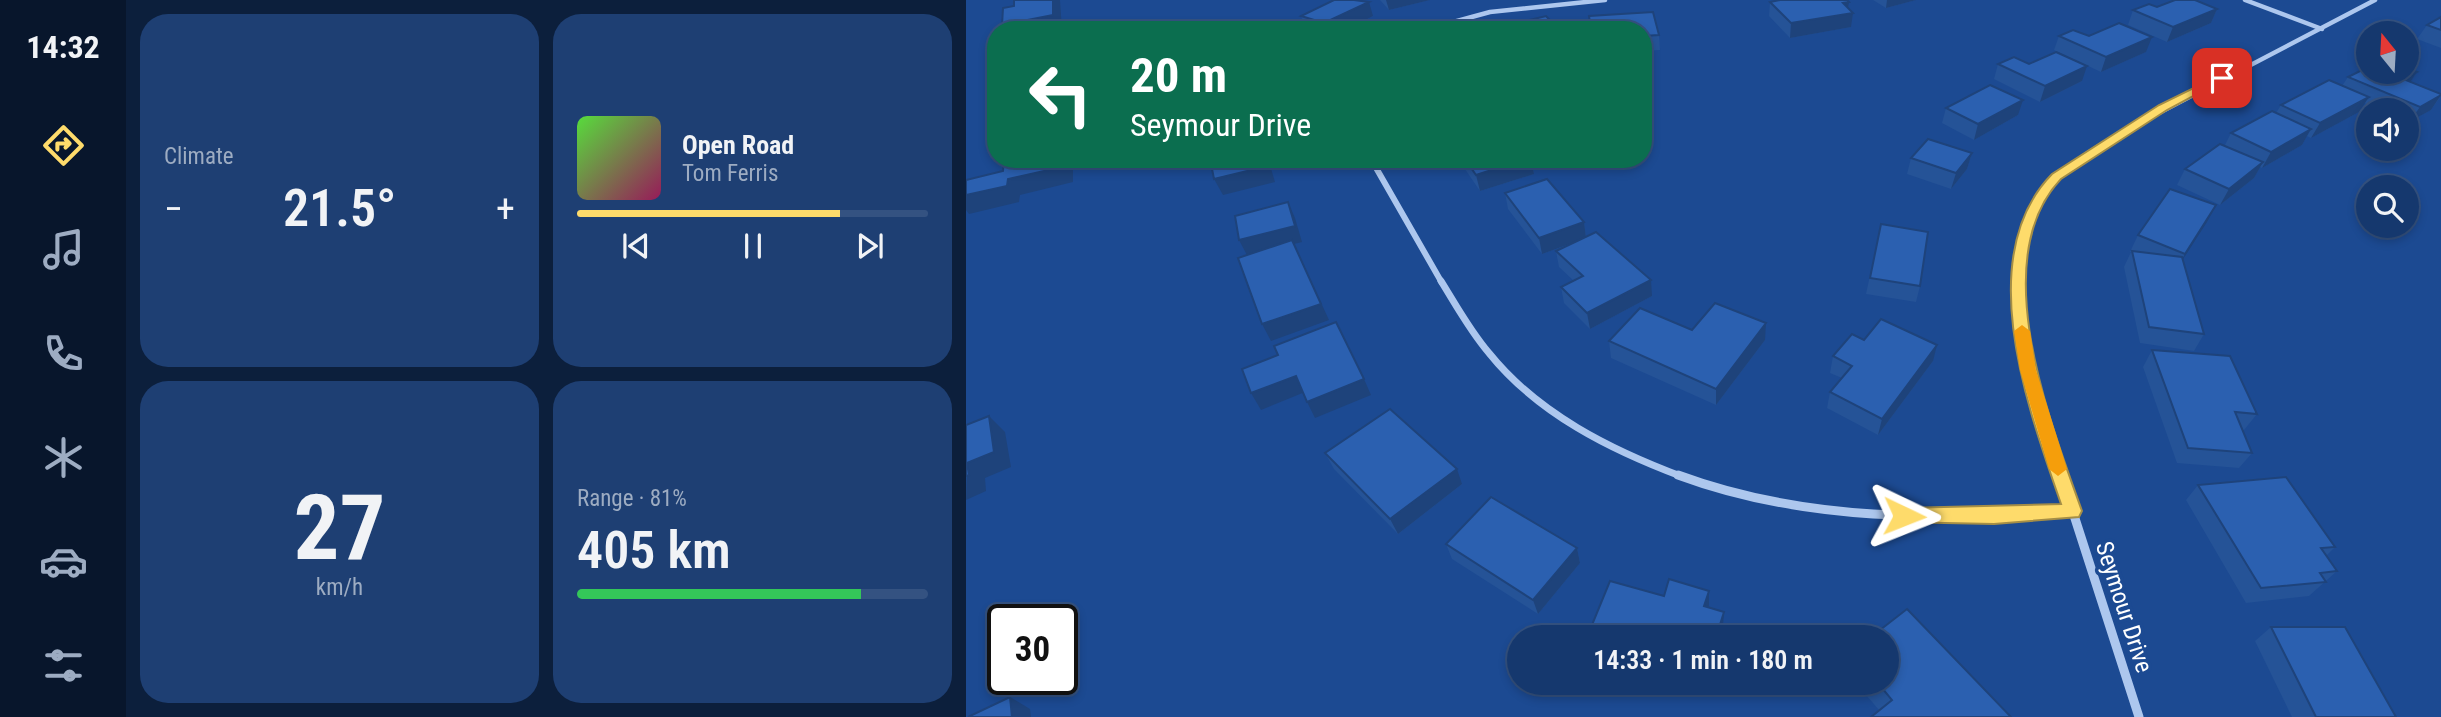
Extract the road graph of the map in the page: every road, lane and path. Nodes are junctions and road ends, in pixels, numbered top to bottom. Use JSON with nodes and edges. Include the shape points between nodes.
{"nodes":[{"id":1,"x":1605,"y":0,"type":"edge"},
{"id":2,"x":2245,"y":0,"type":"edge"},
{"id":3,"x":2375,"y":0,"type":"edge"},
{"id":4,"x":1457,"y":21,"type":"edge"},
{"id":5,"x":2322,"y":29,"type":"junction"},
{"id":6,"x":1376,"y":168,"type":"edge"},
{"id":7,"x":2073,"y":511,"type":"junction"},
{"id":8,"x":2139,"y":717,"type":"edge"}],
"edges":[{"from":1,"to":4,"type":"street","via":[[1497,10]]},
{"from":2,"to":5,"type":"street"},
{"from":3,"to":5,"type":"street","name":"Seymour Drive"},
{"from":5,"to":7,"type":"street","name":"Seymour Drive","via":[[2163,107],[2046,187],[2024,242],[2020,321],[2042,424]]},
{"from":6,"to":7,"type":"street","via":[[1403,222],[1495,361],[1560,417],[1602,442],[1703,483],[1859,514],[1927,518]]},
{"from":7,"to":8,"type":"street","name":"Seymour Drive"}]}
